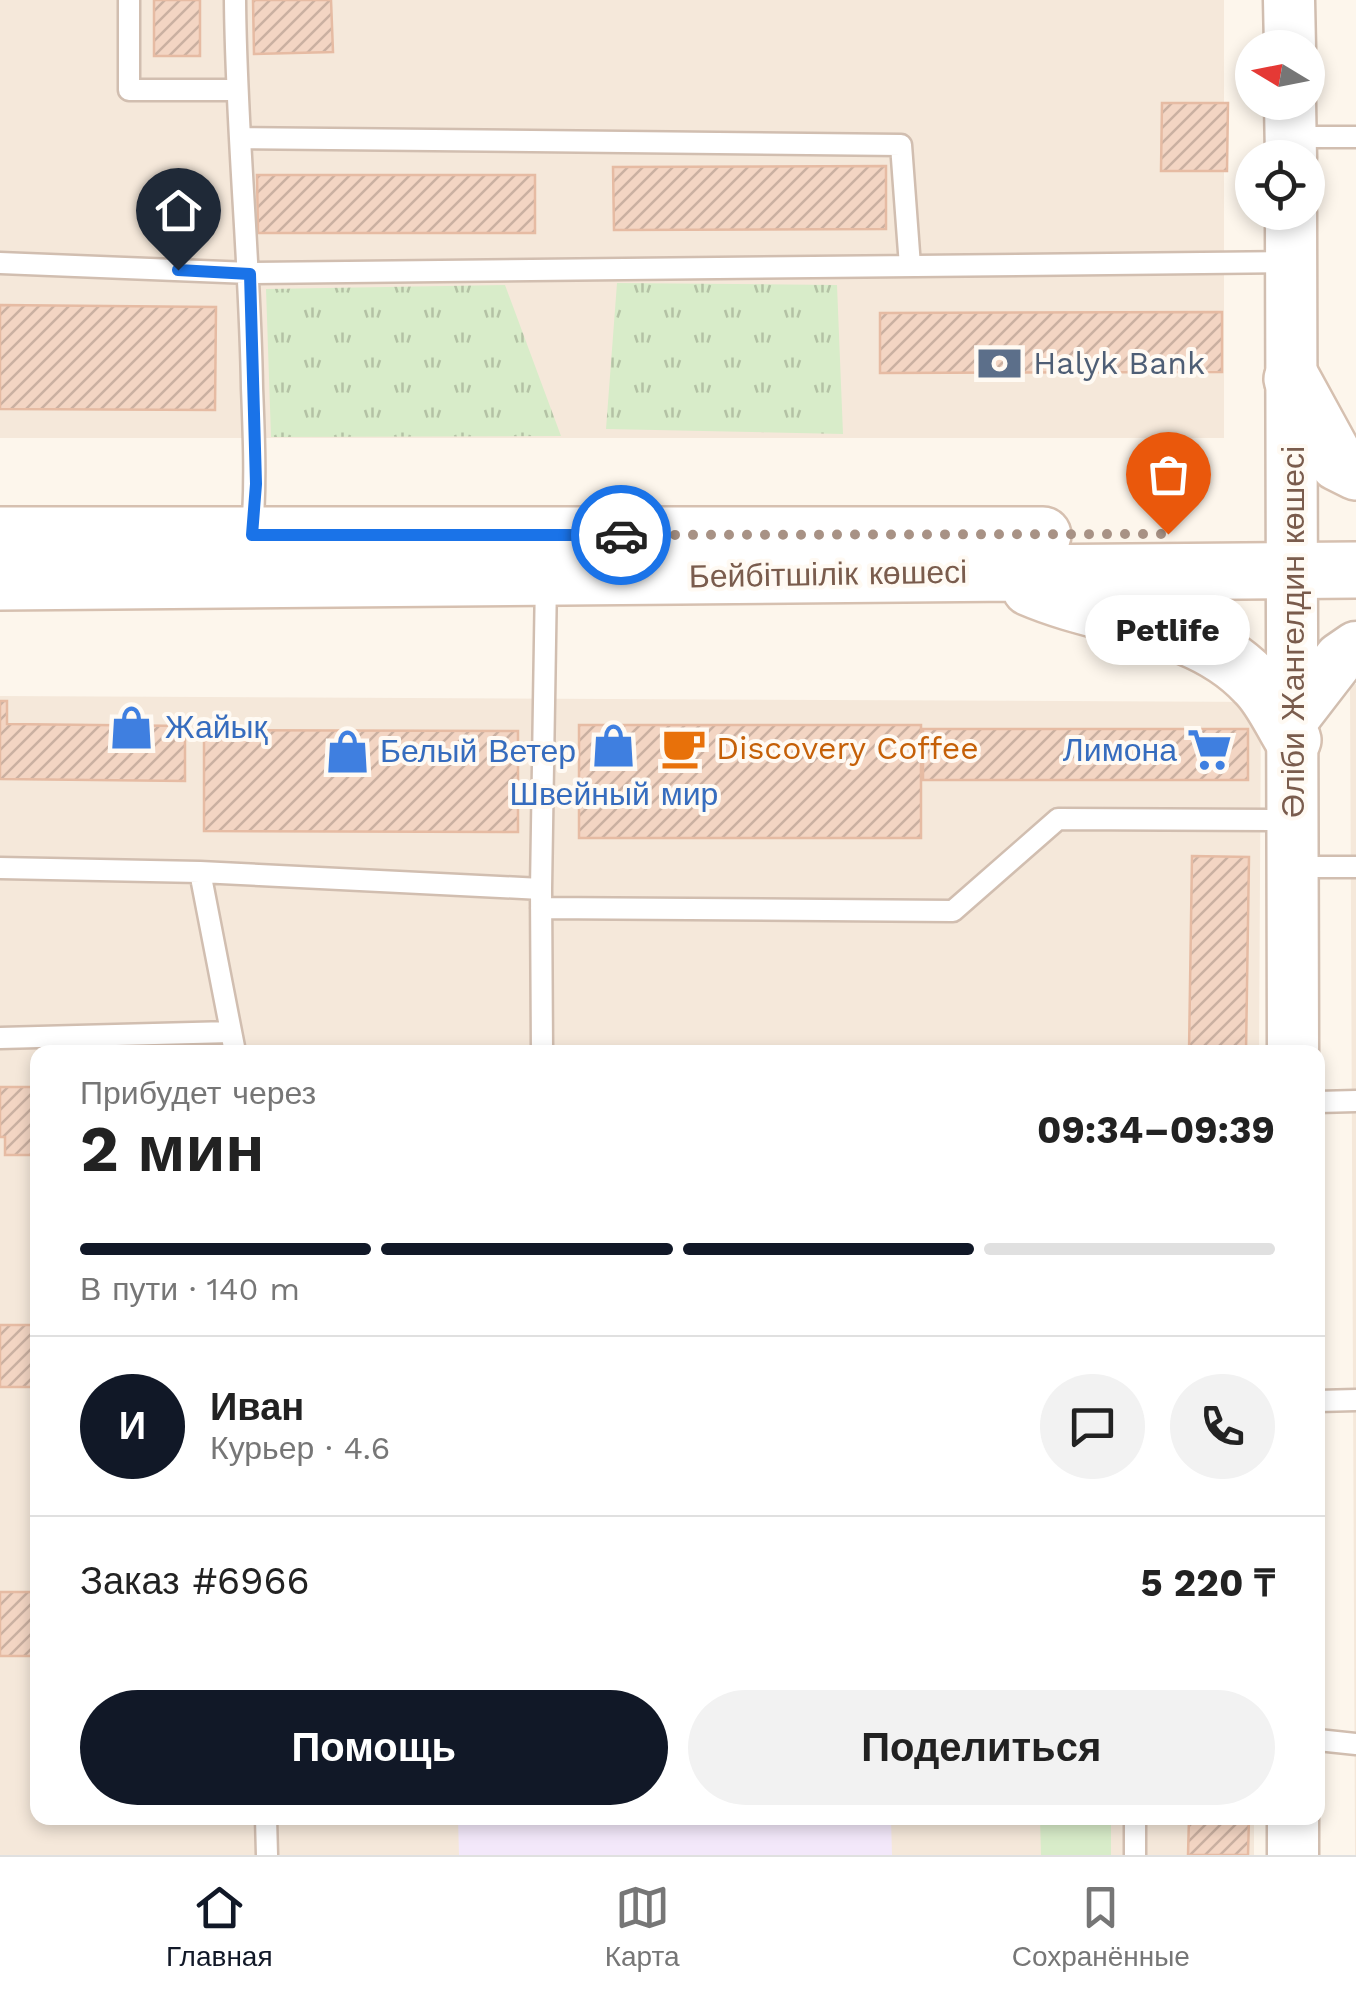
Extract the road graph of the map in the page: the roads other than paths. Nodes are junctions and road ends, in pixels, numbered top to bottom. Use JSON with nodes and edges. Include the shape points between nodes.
{"nodes":[{"id":1,"x":130,"y":0,"type":"edge"},
{"id":2,"x":235,"y":0,"type":"edge"},
{"id":3,"x":1290,"y":0,"type":"edge"},
{"id":4,"x":1290,"y":30,"type":"edge"},
{"id":5,"x":236,"y":90,"type":"junction"},
{"id":6,"x":1290,"y":132,"type":"edge"},
{"id":7,"x":240,"y":138,"type":"junction"},
{"id":8,"x":1356,"y":138,"type":"edge"},
{"id":9,"x":1291,"y":230,"type":"edge"},
{"id":10,"x":1291,"y":262,"type":"junction"},
{"id":11,"x":0,"y":263,"type":"edge"},
{"id":12,"x":910,"y":266,"type":"junction"},
{"id":13,"x":250,"y":274,"type":"junction"},
{"id":14,"x":1292,"y":378,"type":"junction"},
{"id":15,"x":1356,"y":472,"type":"edge"},
{"id":16,"x":1356,"y":534,"type":"edge"},
{"id":17,"x":0,"y":535,"type":"edge"},
{"id":18,"x":252,"y":535,"type":"junction"},
{"id":19,"x":1293,"y":552,"type":"junction"},
{"id":20,"x":1356,"y":570,"type":"edge"},
{"id":21,"x":995,"y":573,"type":"junction"},
{"id":22,"x":546,"y":577,"type":"junction"},
{"id":23,"x":0,"y":582,"type":"edge"},
{"id":24,"x":1356,"y":647,"type":"edge"},
{"id":25,"x":1293,"y":730,"type":"junction"},
{"id":26,"x":1293,"y":844,"type":"junction"},
{"id":27,"x":1356,"y":867,"type":"edge"},
{"id":28,"x":0,"y":868,"type":"edge"},
{"id":29,"x":200,"y":872,"type":"junction"},
{"id":30,"x":541,"y":898,"type":"junction"},
{"id":31,"x":0,"y":1038,"type":"edge"},
{"id":32,"x":233,"y":1042,"type":"edge"},
{"id":33,"x":542,"y":1045,"type":"edge"},
{"id":34,"x":1293,"y":1045,"type":"edge"},
{"id":35,"x":1356,"y":1101,"type":"edge"},
{"id":36,"x":1325,"y":1102,"type":"edge"},
{"id":37,"x":1325,"y":1400,"type":"edge"},
{"id":38,"x":1356,"y":1400,"type":"edge"},
{"id":39,"x":1325,"y":1741,"type":"edge"},
{"id":40,"x":1356,"y":1744,"type":"edge"},
{"id":41,"x":266,"y":1825,"type":"edge"},
{"id":42,"x":1136,"y":1825,"type":"edge"},
{"id":43,"x":1293,"y":1825,"type":"edge"},
{"id":44,"x":267,"y":1855,"type":"edge"},
{"id":45,"x":1134,"y":1855,"type":"edge"},
{"id":46,"x":1293,"y":1855,"type":"edge"}],
"edges":[{"from":1,"to":5,"type":"lane","via":[[129,90]]},
{"from":2,"to":5,"type":"lane"},
{"from":3,"to":4,"type":"street"},
{"from":5,"to":7,"type":"lane"},
{"from":6,"to":8,"type":"lane"},
{"from":7,"to":12,"type":"lane","via":[[901,145]]},
{"from":7,"to":13,"type":"lane"},
{"from":9,"to":10,"type":"street","name":"Әліби Жангелдин көшесі"},
{"from":10,"to":12,"type":"lane"},
{"from":10,"to":14,"type":"street","name":"Әліби Жангелдин көшесі"},
{"from":11,"to":13,"type":"lane"},
{"from":12,"to":13,"type":"lane"},
{"from":13,"to":18,"type":"lane"},
{"from":14,"to":15,"type":"main road","via":[[1338,463]]},
{"from":14,"to":19,"type":"street","name":"Әліби Жангелдин көшесі"},
{"from":16,"to":19,"type":"main road","name":"Бейбітшілік көшесі"},
{"from":17,"to":18,"type":"main road","name":"Бейбітшілік көшесі"},
{"from":18,"to":19,"type":"main road","name":"Бейбітшілік көшесі"},
{"from":19,"to":20,"type":"main road","name":"Бейбітшілік көшесі"},
{"from":19,"to":21,"type":"main road","name":"Бейбітшілік көшесі"},
{"from":19,"to":25,"type":"street","name":"Әліби Жангелдин көшесі"},
{"from":21,"to":22,"type":"main road","name":"Бейбітшілік көшесі"},
{"from":21,"to":25,"type":"main road","via":[[1057,600],[1126,616],[1222,652],[1258,684]]},
{"from":22,"to":23,"type":"main road","name":"Бейбітшілік көшесі"},
{"from":22,"to":30,"type":"lane"},
{"from":24,"to":25,"type":"street","via":[[1340,658]]},
{"from":25,"to":26,"type":"street","name":"Әліби Жангелдин көшесі"},
{"from":26,"to":27,"type":"lane"},
{"from":26,"to":30,"type":"lane","via":[[1058,819],[952,911]]},
{"from":26,"to":34,"type":"street","name":"Әліби Жангелдин көшесі"},
{"from":28,"to":29,"type":"lane"},
{"from":29,"to":30,"type":"lane"},
{"from":29,"to":32,"type":"lane"},
{"from":30,"to":33,"type":"lane"},
{"from":31,"to":32,"type":"lane"},
{"from":35,"to":36,"type":"lane"},
{"from":37,"to":38,"type":"lane"},
{"from":39,"to":40,"type":"lane"},
{"from":41,"to":44,"type":"lane"},
{"from":42,"to":45,"type":"lane"},
{"from":43,"to":46,"type":"street"}]}
